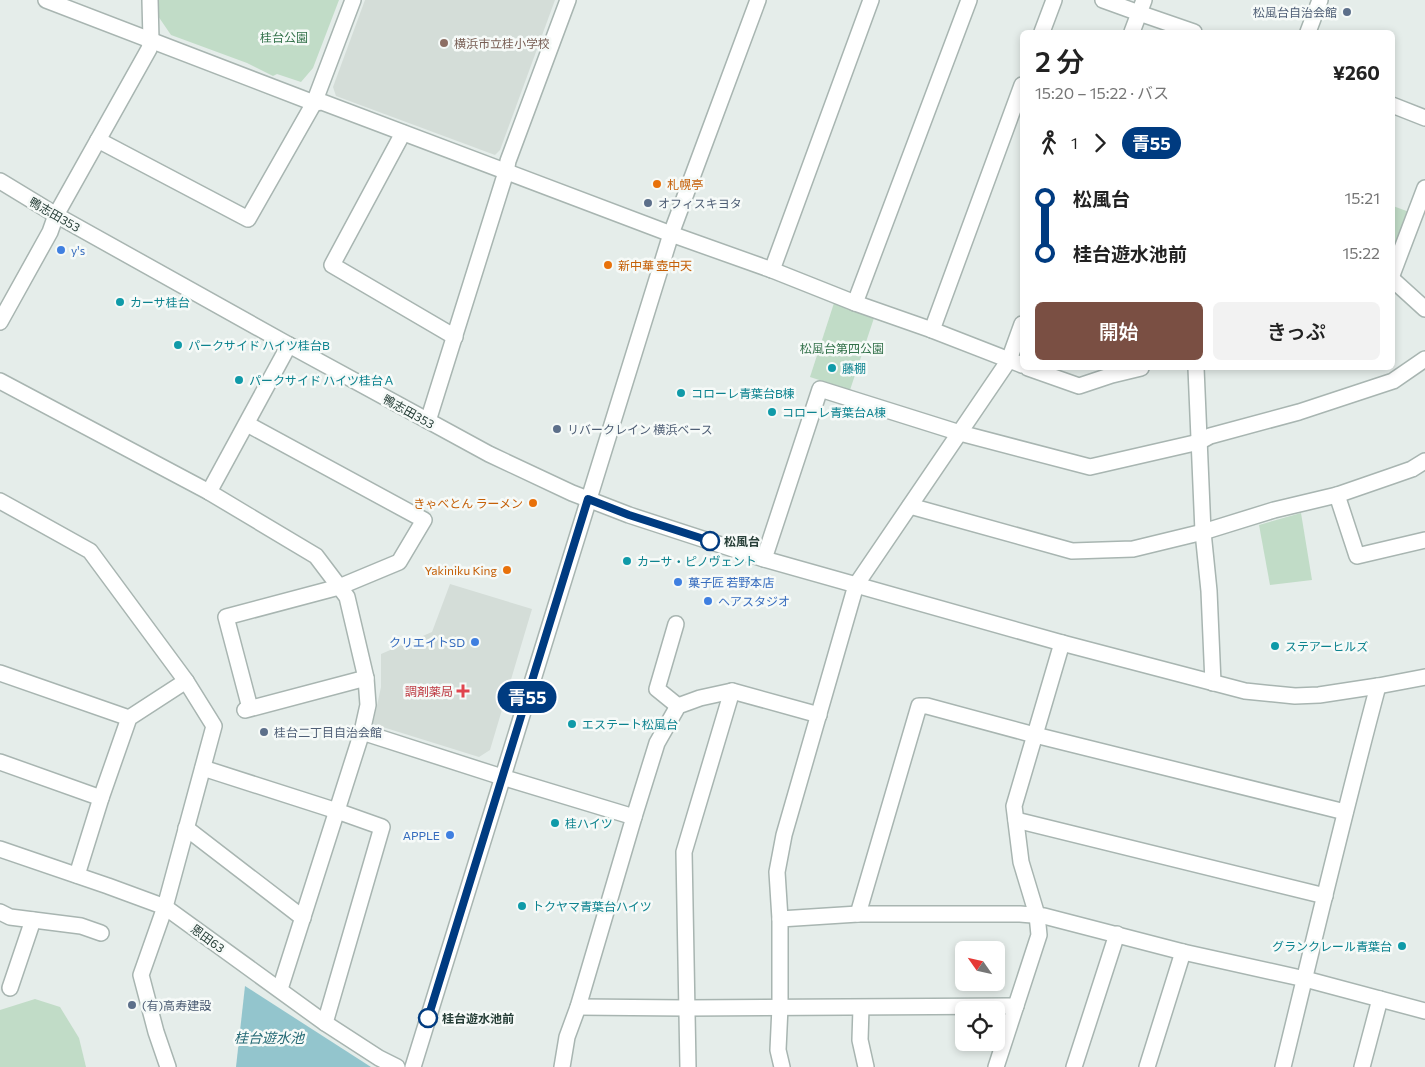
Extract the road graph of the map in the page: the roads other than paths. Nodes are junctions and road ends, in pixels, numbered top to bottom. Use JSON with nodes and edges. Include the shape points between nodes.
{"nodes":[{"id":1,"x":46,"y":0,"type":"edge"},
{"id":2,"x":150,"y":0,"type":"edge"},
{"id":3,"x":353,"y":0,"type":"edge"},
{"id":4,"x":568,"y":0,"type":"edge"},
{"id":5,"x":758,"y":0,"type":"edge"},
{"id":6,"x":872,"y":0,"type":"edge"},
{"id":7,"x":968,"y":0,"type":"edge"},
{"id":8,"x":1054,"y":0,"type":"edge"},
{"id":9,"x":1103,"y":0,"type":"edge"},
{"id":10,"x":1320,"y":0,"type":"edge"},
{"id":11,"x":1141,"y":7,"type":"edge"},
{"id":12,"x":1043,"y":30,"type":"edge"},
{"id":13,"x":1133,"y":30,"type":"edge"},
{"id":14,"x":1190,"y":30,"type":"edge"},
{"id":15,"x":1309,"y":30,"type":"edge"},
{"id":16,"x":151,"y":40,"type":"junction"},
{"id":17,"x":1020,"y":90,"type":"edge"},
{"id":18,"x":314,"y":103,"type":"junction"},
{"id":19,"x":1395,"y":106,"type":"edge"},
{"id":20,"x":1425,"y":118,"type":"edge"},
{"id":21,"x":403,"y":133,"type":"junction"},
{"id":22,"x":98,"y":140,"type":"junction"},
{"id":23,"x":506,"y":172,"type":"junction"},
{"id":24,"x":0,"y":180,"type":"edge"},
{"id":25,"x":1425,"y":188,"type":"edge"},
{"id":26,"x":56,"y":215,"type":"junction"},
{"id":27,"x":671,"y":234,"type":"junction"},
{"id":28,"x":1395,"y":267,"type":"edge"},
{"id":29,"x":772,"y":270,"type":"junction"},
{"id":30,"x":1395,"y":283,"type":"edge"},
{"id":31,"x":855,"y":303,"type":"junction"},
{"id":32,"x":1425,"y":309,"type":"edge"},
{"id":33,"x":0,"y":322,"type":"edge"},
{"id":34,"x":932,"y":330,"type":"junction"},
{"id":35,"x":455,"y":336,"type":"junction"},
{"id":36,"x":1020,"y":337,"type":"edge"},
{"id":37,"x":289,"y":345,"type":"junction"},
{"id":38,"x":1425,"y":360,"type":"edge"},
{"id":39,"x":1016,"y":363,"type":"edge"},
{"id":40,"x":1034,"y":370,"type":"edge"},
{"id":41,"x":1196,"y":370,"type":"edge"},
{"id":42,"x":1111,"y":371,"type":"edge"},
{"id":43,"x":0,"y":382,"type":"edge"},
{"id":44,"x":428,"y":421,"type":"junction"},
{"id":45,"x":246,"y":424,"type":"junction"},
{"id":46,"x":960,"y":433,"type":"junction"},
{"id":47,"x":1199,"y":442,"type":"junction"},
{"id":48,"x":1425,"y":461,"type":"edge"},
{"id":49,"x":209,"y":492,"type":"junction"},
{"id":50,"x":1337,"y":495,"type":"junction"},
{"id":51,"x":588,"y":499,"type":"junction"},
{"id":52,"x":0,"y":501,"type":"edge"},
{"id":53,"x":910,"y":506,"type":"junction"},
{"id":54,"x":1203,"y":532,"type":"junction"},
{"id":55,"x":1425,"y":540,"type":"edge"},
{"id":56,"x":764,"y":559,"type":"junction"},
{"id":57,"x":856,"y":585,"type":"junction"},
{"id":58,"x":339,"y":587,"type":"junction"},
{"id":59,"x":676,"y":624,"type":"dead end"},
{"id":60,"x":1062,"y":643,"type":"junction"},
{"id":61,"x":0,"y":673,"type":"edge"},
{"id":62,"x":1425,"y":677,"type":"edge"},
{"id":63,"x":366,"y":678,"type":"junction"},
{"id":64,"x":186,"y":681,"type":"junction"},
{"id":65,"x":1213,"y":683,"type":"junction"},
{"id":66,"x":1378,"y":686,"type":"junction"},
{"id":67,"x":732,"y":691,"type":"junction"},
{"id":68,"x":678,"y":706,"type":"junction"},
{"id":69,"x":819,"y":715,"type":"junction"},
{"id":70,"x":129,"y":718,"type":"junction"},
{"id":71,"x":362,"y":732,"type":"junction"},
{"id":72,"x":1034,"y":734,"type":"junction"},
{"id":73,"x":0,"y":762,"type":"edge"},
{"id":74,"x":203,"y":768,"type":"junction"},
{"id":75,"x":502,"y":777,"type":"junction"},
{"id":76,"x":101,"y":798,"type":"junction"},
{"id":77,"x":337,"y":811,"type":"junction"},
{"id":78,"x":1345,"y":812,"type":"junction"},
{"id":79,"x":634,"y":817,"type":"junction"},
{"id":80,"x":1016,"y":820,"type":"junction"},
{"id":81,"x":186,"y":828,"type":"junction"},
{"id":82,"x":0,"y":849,"type":"edge"},
{"id":83,"x":77,"y":875,"type":"junction"},
{"id":84,"x":1325,"y":896,"type":"junction"},
{"id":85,"x":166,"y":907,"type":"junction"},
{"id":86,"x":0,"y":912,"type":"edge"},
{"id":87,"x":858,"y":914,"type":"junction"},
{"id":88,"x":1037,"y":916,"type":"junction"},
{"id":89,"x":303,"y":918,"type":"junction"},
{"id":90,"x":780,"y":918,"type":"junction"},
{"id":91,"x":33,"y":920,"type":"junction"},
{"id":92,"x":101,"y":934,"type":"dead end"},
{"id":93,"x":1117,"y":934,"type":"junction"},
{"id":94,"x":1183,"y":952,"type":"junction"},
{"id":95,"x":1304,"y":979,"type":"junction"},
{"id":96,"x":10,"y":988,"type":"dead end"},
{"id":97,"x":280,"y":990,"type":"junction"},
{"id":98,"x":1380,"y":999,"type":"junction"},
{"id":99,"x":1016,"y":1006,"type":"junction"},
{"id":100,"x":578,"y":1007,"type":"junction"},
{"id":101,"x":780,"y":1007,"type":"junction"},
{"id":102,"x":686,"y":1008,"type":"junction"},
{"id":103,"x":861,"y":1008,"type":"junction"},
{"id":104,"x":1425,"y":1011,"type":"edge"},
{"id":105,"x":325,"y":1023,"type":"junction"},
{"id":106,"x":168,"y":1067,"type":"edge"},
{"id":107,"x":397,"y":1067,"type":"edge"},
{"id":108,"x":413,"y":1067,"type":"edge"},
{"id":109,"x":562,"y":1067,"type":"edge"},
{"id":110,"x":688,"y":1067,"type":"edge"},
{"id":111,"x":782,"y":1067,"type":"edge"},
{"id":112,"x":866,"y":1067,"type":"edge"},
{"id":113,"x":996,"y":1067,"type":"edge"},
{"id":114,"x":1074,"y":1067,"type":"edge"},
{"id":115,"x":1147,"y":1067,"type":"edge"},
{"id":116,"x":1282,"y":1067,"type":"edge"},
{"id":117,"x":1362,"y":1067,"type":"edge"}],
"edges":[{"from":1,"to":16,"type":"street"},
{"from":2,"to":16,"type":"street"},
{"from":3,"to":18,"type":"street"},
{"from":4,"to":23,"type":"street"},
{"from":5,"to":27,"type":"street"},
{"from":6,"to":29,"type":"street"},
{"from":7,"to":31,"type":"street"},
{"from":8,"to":12,"type":"street"},
{"from":9,"to":11,"type":"street"},
{"from":10,"to":15,"type":"street"},
{"from":11,"to":13,"type":"street"},
{"from":11,"to":14,"type":"street"},
{"from":16,"to":18,"type":"street"},
{"from":16,"to":22,"type":"street"},
{"from":17,"to":34,"type":"street"},
{"from":18,"to":21,"type":"street","via":[[322,102]]},
{"from":18,"to":22,"type":"street","via":[[248,219]]},
{"from":19,"to":20,"type":"street"},
{"from":21,"to":23,"type":"street"},
{"from":21,"to":35,"type":"street","via":[[332,265]]},
{"from":22,"to":26,"type":"street"},
{"from":23,"to":27,"type":"street"},
{"from":23,"to":35,"type":"street"},
{"from":24,"to":26,"type":"street","name":"鴨志田353","number":"鴨志田353"},
{"from":25,"to":28,"type":"street"},
{"from":26,"to":33,"type":"street","via":[[50,232]]},
{"from":26,"to":37,"type":"street","name":"鴨志田353","number":"鴨志田353"},
{"from":27,"to":29,"type":"street"},
{"from":27,"to":51,"type":"street"},
{"from":29,"to":31,"type":"street"},
{"from":30,"to":32,"type":"street"},
{"from":31,"to":34,"type":"street"},
{"from":34,"to":39,"type":"street"},
{"from":35,"to":44,"type":"street"},
{"from":36,"to":39,"type":"street"},
{"from":37,"to":44,"type":"street","name":"鴨志田353","number":"鴨志田353"},
{"from":37,"to":45,"type":"street"},
{"from":38,"to":47,"type":"street","via":[[1393,380]]},
{"from":39,"to":46,"type":"street"},
{"from":40,"to":42,"type":"street","via":[[1079,386]]},
{"from":41,"to":47,"type":"street"},
{"from":43,"to":49,"type":"street"},
{"from":44,"to":51,"type":"street","name":"鴨志田353","number":"鴨志田353","via":[[489,454]]},
{"from":45,"to":49,"type":"street"},
{"from":45,"to":58,"type":"street","via":[[424,520],[399,562]]},
{"from":46,"to":47,"type":"street","via":[[1090,467]]},
{"from":46,"to":53,"type":"street"},
{"from":46,"to":56,"type":"street","via":[[820,389]]},
{"from":47,"to":54,"type":"street"},
{"from":48,"to":50,"type":"street","via":[[1412,469]]},
{"from":49,"to":58,"type":"street","via":[[316,556]]},
{"from":50,"to":54,"type":"street"},
{"from":50,"to":55,"type":"street","via":[[1357,556]]},
{"from":51,"to":56,"type":"street","name":"鴨志田353"},
{"from":51,"to":75,"type":"street"},
{"from":52,"to":64,"type":"street","via":[[90,551]]},
{"from":53,"to":54,"type":"street","via":[[1072,551],[1133,549]]},
{"from":53,"to":57,"type":"street"},
{"from":54,"to":65,"type":"street"},
{"from":56,"to":57,"type":"street","name":"鴨志田353"},
{"from":57,"to":60,"type":"street","name":"鴨志田353"},
{"from":57,"to":69,"type":"street"},
{"from":58,"to":63,"type":"street","via":[[347,597]]},
{"from":58,"to":63,"type":"street","via":[[226,617],[247,709]]},
{"from":59,"to":68,"type":"street","via":[[657,690]]},
{"from":60,"to":65,"type":"street","name":"鴨志田353"},
{"from":60,"to":72,"type":"street"},
{"from":61,"to":70,"type":"street"},
{"from":62,"to":66,"type":"street","name":"鴨志田353"},
{"from":63,"to":71,"type":"street","via":[[368,705]]},
{"from":64,"to":70,"type":"street"},
{"from":64,"to":74,"type":"street","via":[[216,721]]},
{"from":65,"to":66,"type":"street","name":"鴨志田353","via":[[1295,696]]},
{"from":66,"to":78,"type":"street"},
{"from":67,"to":68,"type":"street"},
{"from":67,"to":69,"type":"street"},
{"from":67,"to":102,"type":"street","via":[[684,852]]},
{"from":68,"to":79,"type":"street","via":[[657,743]]},
{"from":69,"to":90,"type":"street","via":[[784,835],[778,872]]},
{"from":70,"to":76,"type":"street"},
{"from":71,"to":75,"type":"street"},
{"from":71,"to":77,"type":"street"},
{"from":72,"to":78,"type":"street"},
{"from":72,"to":80,"type":"street","via":[[1014,806]]},
{"from":72,"to":87,"type":"street","via":[[919,706]]},
{"from":73,"to":76,"type":"street"},
{"from":74,"to":77,"type":"street"},
{"from":74,"to":81,"type":"street"},
{"from":75,"to":79,"type":"street"},
{"from":75,"to":108,"type":"street"},
{"from":76,"to":83,"type":"street"},
{"from":77,"to":89,"type":"street"},
{"from":77,"to":105,"type":"street","via":[[382,827]]},
{"from":78,"to":84,"type":"street"},
{"from":79,"to":100,"type":"street"},
{"from":80,"to":84,"type":"street"},
{"from":80,"to":88,"type":"street","via":[[1020,862]]},
{"from":81,"to":85,"type":"street"},
{"from":81,"to":89,"type":"street"},
{"from":82,"to":83,"type":"street","name":"恩田63","number":"恩田63"},
{"from":83,"to":85,"type":"street","name":"恩田63","number":"恩田63"},
{"from":84,"to":95,"type":"street"},
{"from":85,"to":97,"type":"street","name":"恩田63","number":"恩田63"},
{"from":85,"to":106,"type":"street","via":[[142,974]]},
{"from":86,"to":91,"type":"street","via":[[10,917]]},
{"from":87,"to":88,"type":"street"},
{"from":87,"to":90,"type":"street"},
{"from":88,"to":93,"type":"street"},
{"from":88,"to":99,"type":"street","via":[[1039,935]]},
{"from":89,"to":97,"type":"street"},
{"from":90,"to":101,"type":"street"},
{"from":91,"to":92,"type":"street","via":[[81,926]]},
{"from":91,"to":96,"type":"street"},
{"from":93,"to":94,"type":"street"},
{"from":93,"to":114,"type":"street"},
{"from":94,"to":95,"type":"street"},
{"from":94,"to":115,"type":"street"},
{"from":95,"to":98,"type":"street"},
{"from":95,"to":116,"type":"street"},
{"from":97,"to":105,"type":"street","name":"恩田63","number":"恩田63"},
{"from":98,"to":104,"type":"street"},
{"from":98,"to":117,"type":"street"},
{"from":99,"to":103,"type":"street"},
{"from":99,"to":113,"type":"street"},
{"from":100,"to":102,"type":"street"},
{"from":100,"to":109,"type":"street","via":[[567,1037]]},
{"from":101,"to":102,"type":"street"},
{"from":101,"to":103,"type":"street"},
{"from":101,"to":111,"type":"street","via":[[778,1050]]},
{"from":102,"to":110,"type":"street"},
{"from":103,"to":112,"type":"street","via":[[860,1040]]},
{"from":105,"to":107,"type":"street","name":"恩田63","number":"恩田63"}]}
